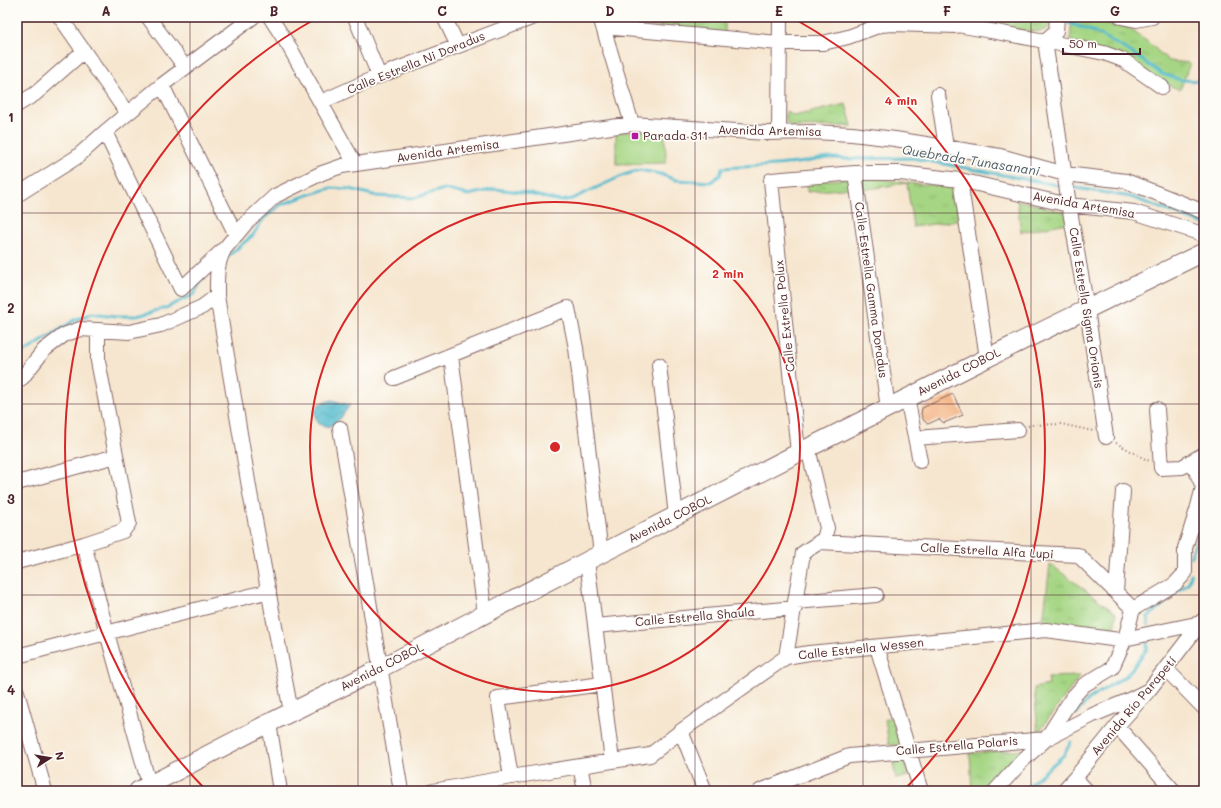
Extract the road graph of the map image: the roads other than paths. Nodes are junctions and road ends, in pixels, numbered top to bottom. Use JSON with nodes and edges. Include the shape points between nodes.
{"nodes":[{"id":1,"x":60,"y":17,"type":"edge"},
{"id":2,"x":148,"y":17,"type":"edge"},
{"id":3,"x":253,"y":17,"type":"edge"},
{"id":4,"x":270,"y":17,"type":"edge"},
{"id":5,"x":355,"y":17,"type":"edge"},
{"id":6,"x":444,"y":17,"type":"edge"},
{"id":7,"x":534,"y":17,"type":"edge"},
{"id":8,"x":780,"y":17,"type":"edge"},
{"id":9,"x":924,"y":17,"type":"edge"},
{"id":10,"x":1057,"y":17,"type":"edge"},
{"id":11,"x":1121,"y":17,"type":"edge"},
{"id":12,"x":1152,"y":17,"type":"edge"},
{"id":13,"x":602,"y":22,"type":"edge"},
{"id":14,"x":956,"y":26,"type":"junction"},
{"id":15,"x":1045,"y":40,"type":"junction"},
{"id":16,"x":779,"y":43,"type":"junction"},
{"id":17,"x":458,"y":46,"type":"junction"},
{"id":18,"x":84,"y":51,"type":"junction"},
{"id":19,"x":185,"y":67,"type":"junction"},
{"id":20,"x":379,"y":76,"type":"junction"},
{"id":21,"x":162,"y":85,"type":"junction"},
{"id":22,"x":1162,"y":87,"type":"dead end"},
{"id":23,"x":938,"y":95,"type":"dead end"},
{"id":24,"x":321,"y":102,"type":"junction"},
{"id":25,"x":17,"y":105,"type":"edge"},
{"id":26,"x":128,"y":113,"type":"junction"},
{"id":27,"x":632,"y":124,"type":"junction"},
{"id":28,"x":105,"y":132,"type":"junction"},
{"id":29,"x":779,"y":132,"type":"junction"},
{"id":30,"x":946,"y":147,"type":"junction"},
{"id":31,"x":356,"y":164,"type":"junction"},
{"id":32,"x":855,"y":173,"type":"junction"},
{"id":33,"x":772,"y":180,"type":"joint"},
{"id":34,"x":960,"y":180,"type":"junction"},
{"id":35,"x":1066,"y":182,"type":"junction"},
{"id":36,"x":17,"y":196,"type":"edge"},
{"id":37,"x":1069,"y":205,"type":"junction"},
{"id":38,"x":1204,"y":212,"type":"edge"},
{"id":39,"x":236,"y":235,"type":"junction"},
{"id":40,"x":1204,"y":237,"type":"edge"},
{"id":41,"x":226,"y":246,"type":"junction"},
{"id":42,"x":1204,"y":252,"type":"edge"},
{"id":43,"x":217,"y":296,"type":"junction"},
{"id":44,"x":1087,"y":309,"type":"junction"},
{"id":45,"x":98,"y":330,"type":"junction"},
{"id":46,"x":451,"y":356,"type":"junction"},
{"id":47,"x":987,"y":358,"type":"junction"},
{"id":48,"x":659,"y":365,"type":"dead end"},
{"id":49,"x":394,"y":378,"type":"dead end"},
{"id":50,"x":17,"y":381,"type":"edge"},
{"id":51,"x":907,"y":398,"type":"junction"},
{"id":52,"x":888,"y":408,"type":"junction"},
{"id":53,"x":1157,"y":409,"type":"dead end"},
{"id":54,"x":340,"y":428,"type":"dead end"},
{"id":55,"x":1018,"y":430,"type":"road end"},
{"id":56,"x":1106,"y":437,"type":"road end"},
{"id":57,"x":916,"y":438,"type":"junction"},
{"id":58,"x":803,"y":451,"type":"junction"},
{"id":59,"x":116,"y":456,"type":"junction"},
{"id":60,"x":1198,"y":458,"type":"edge"},
{"id":61,"x":920,"y":461,"type":"dead end"},
{"id":62,"x":17,"y":483,"type":"edge"},
{"id":63,"x":1123,"y":491,"type":"dead end"},
{"id":64,"x":676,"y":516,"type":"junction"},
{"id":65,"x":818,"y":542,"type":"junction"},
{"id":66,"x":84,"y":544,"type":"junction"},
{"id":67,"x":594,"y":558,"type":"junction"},
{"id":68,"x":17,"y":562,"type":"edge"},
{"id":69,"x":269,"y":591,"type":"junction"},
{"id":70,"x":1116,"y":592,"type":"junction"},
{"id":71,"x":876,"y":595,"type":"dead end"},
{"id":72,"x":795,"y":605,"type":"junction"},
{"id":73,"x":1133,"y":609,"type":"junction"},
{"id":74,"x":485,"y":614,"type":"junction"},
{"id":75,"x":1203,"y":621,"type":"edge"},
{"id":76,"x":595,"y":626,"type":"junction"},
{"id":77,"x":107,"y":633,"type":"junction"},
{"id":78,"x":1125,"y":639,"type":"junction"},
{"id":79,"x":877,"y":647,"type":"junction"},
{"id":80,"x":17,"y":656,"type":"edge"},
{"id":81,"x":786,"y":657,"type":"junction"},
{"id":82,"x":381,"y":668,"type":"junction"},
{"id":83,"x":1166,"y":669,"type":"junction"},
{"id":84,"x":602,"y":684,"type":"junction"},
{"id":85,"x":1149,"y":690,"type":"junction"},
{"id":86,"x":17,"y":692,"type":"edge"},
{"id":87,"x":1204,"y":708,"type":"edge"},
{"id":88,"x":291,"y":712,"type":"junction"},
{"id":89,"x":269,"y":723,"type":"junction"},
{"id":90,"x":1117,"y":726,"type":"junction"},
{"id":91,"x":681,"y":731,"type":"junction"},
{"id":92,"x":1046,"y":739,"type":"junction"},
{"id":93,"x":908,"y":750,"type":"junction"},
{"id":94,"x":612,"y":762,"type":"junction"},
{"id":95,"x":580,"y":766,"type":"junction"},
{"id":96,"x":511,"y":776,"type":"junction"},
{"id":97,"x":1075,"y":778,"type":"junction"},
{"id":98,"x":497,"y":785,"type":"edge"},
{"id":99,"x":144,"y":788,"type":"edge"},
{"id":100,"x":45,"y":791,"type":"edge"},
{"id":101,"x":280,"y":791,"type":"edge"},
{"id":102,"x":401,"y":791,"type":"edge"},
{"id":103,"x":433,"y":791,"type":"edge"},
{"id":104,"x":585,"y":791,"type":"edge"},
{"id":105,"x":705,"y":791,"type":"edge"},
{"id":106,"x":760,"y":791,"type":"edge"},
{"id":107,"x":921,"y":791,"type":"edge"},
{"id":108,"x":995,"y":791,"type":"edge"},
{"id":109,"x":1063,"y":791,"type":"edge"},
{"id":110,"x":1087,"y":791,"type":"edge"},
{"id":111,"x":1174,"y":791,"type":"edge"}],
"edges":[{"from":1,"to":18,"type":"street"},
{"from":2,"to":19,"type":"street"},
{"from":3,"to":19,"type":"street"},
{"from":4,"to":24,"type":"street"},
{"from":5,"to":20,"type":"street"},
{"from":6,"to":17,"type":"street"},
{"from":7,"to":17,"type":"street","name":"Calle Estrella Ni Doradus"},
{"from":8,"to":16,"type":"street"},
{"from":9,"to":14,"type":"street"},
{"from":10,"to":15,"type":"street","via":[[1056,31]]},
{"from":11,"to":12,"type":"street","via":[[1136,20]]},
{"from":13,"to":16,"type":"street"},
{"from":13,"to":27,"type":"street"},
{"from":14,"to":15,"type":"street"},
{"from":14,"to":16,"type":"street","via":[[881,25],[823,43]]},
{"from":15,"to":22,"type":"street","via":[[1104,53],[1123,60]]},
{"from":15,"to":35,"type":"street","name":"Calle Estrella Sigma Orionis"},
{"from":16,"to":29,"type":"street"},
{"from":17,"to":20,"type":"street","name":"Calle Estrella Ni Doradus"},
{"from":18,"to":25,"type":"street","via":[[35,94]]},
{"from":18,"to":26,"type":"street"},
{"from":19,"to":21,"type":"street"},
{"from":20,"to":24,"type":"street","name":"Calle Estrella Ni Doradus"},
{"from":21,"to":26,"type":"street"},
{"from":21,"to":39,"type":"street"},
{"from":23,"to":30,"type":"street"},
{"from":24,"to":31,"type":"street"},
{"from":26,"to":28,"type":"street"},
{"from":27,"to":29,"type":"street","name":"Avenida Artemisa"},
{"from":27,"to":31,"type":"street","name":"Avenida Artemisa"},
{"from":28,"to":36,"type":"street","via":[[77,157]]},
{"from":28,"to":41,"type":"street","name":"Avenida Artemisa","via":[[181,289]]},
{"from":29,"to":30,"type":"street","name":"Avenida Artemisa","via":[[852,134]]},
{"from":30,"to":35,"type":"street","name":"Avenida Artemisa","via":[[1000,156]]},
{"from":31,"to":39,"type":"street","name":"Avenida Artemisa","via":[[322,173],[275,196]]},
{"from":32,"to":33,"type":"street","name":"Avenida Artemisa"},
{"from":32,"to":34,"type":"street","name":"Avenida Artemisa","via":[[900,172]]},
{"from":32,"to":52,"type":"street","name":"Calle Estrella Gamma Doradus"},
{"from":33,"to":58,"type":"street","name":"Calle Extrella Polux"},
{"from":34,"to":37,"type":"street","name":"Avenida Artemisa"},
{"from":34,"to":47,"type":"street"},
{"from":35,"to":37,"type":"street","name":"Calle Estrella Sigma Orionis"},
{"from":35,"to":38,"type":"street","name":"Avenida Artemisa","via":[[1126,180]]},
{"from":37,"to":40,"type":"street","name":"Avenida Artemisa","via":[[1134,212]]},
{"from":37,"to":44,"type":"street","name":"Calle Estrella Sigma Orionis"},
{"from":39,"to":41,"type":"street","name":"Avenida Artemisa"},
{"from":41,"to":43,"type":"street","via":[[217,270]]},
{"from":42,"to":44,"type":"main road","name":"Avenida COBOL"},
{"from":43,"to":45,"type":"street","via":[[202,307],[161,325],[129,332]]},
{"from":43,"to":69,"type":"street"},
{"from":44,"to":47,"type":"main road","name":"Avenida COBOL"},
{"from":44,"to":56,"type":"street","name":"Calle Estrella Sigma Orionis"},
{"from":45,"to":50,"type":"street","via":[[80,329],[64,335],[44,350]]},
{"from":45,"to":59,"type":"street","via":[[98,361]]},
{"from":46,"to":49,"type":"street"},
{"from":46,"to":67,"type":"street","via":[[568,308],[576,348]]},
{"from":46,"to":74,"type":"street"},
{"from":47,"to":51,"type":"main road","name":"Avenida COBOL"},
{"from":48,"to":64,"type":"street"},
{"from":51,"to":52,"type":"main road","name":"Avenida COBOL"},
{"from":51,"to":57,"type":"street"},
{"from":52,"to":58,"type":"main road","name":"Avenida COBOL"},
{"from":53,"to":60,"type":"street","via":[[1161,468],[1182,467]]},
{"from":54,"to":82,"type":"street"},
{"from":55,"to":57,"type":"street"},
{"from":57,"to":61,"type":"street"},
{"from":58,"to":64,"type":"main road","name":"Avenida COBOL"},
{"from":58,"to":65,"type":"street","name":"Calle Extrella Polux","via":[[827,528],[824,539]]},
{"from":59,"to":62,"type":"street"},
{"from":59,"to":66,"type":"street","via":[[129,523],[124,531]]},
{"from":60,"to":73,"type":"street","via":[[1203,487],[1185,548],[1185,573],[1175,584]]},
{"from":63,"to":70,"type":"street"},
{"from":64,"to":67,"type":"main road","name":"Avenida COBOL"},
{"from":65,"to":70,"type":"street","name":"Calle Estrella Alfa Lupi","via":[[1078,555]]},
{"from":65,"to":72,"type":"street","via":[[803,553]]},
{"from":66,"to":68,"type":"street"},
{"from":66,"to":77,"type":"street"},
{"from":67,"to":74,"type":"main road","name":"Avenida COBOL"},
{"from":67,"to":76,"type":"street"},
{"from":69,"to":77,"type":"street"},
{"from":69,"to":88,"type":"street"},
{"from":70,"to":73,"type":"street","name":"Calle Estrella Alfa Lupi"},
{"from":71,"to":72,"type":"street","name":"Calle Estrella Shaula"},
{"from":72,"to":76,"type":"street","name":"Calle Estrella Shaula"},
{"from":72,"to":81,"type":"street"},
{"from":73,"to":78,"type":"street"},
{"from":74,"to":82,"type":"main road","name":"Avenida COBOL"},
{"from":75,"to":78,"type":"street","name":"Calle Estrella Wessen"},
{"from":75,"to":83,"type":"street","name":"Avenida Río Parapetí"},
{"from":76,"to":84,"type":"street"},
{"from":77,"to":80,"type":"street"},
{"from":77,"to":99,"type":"street"},
{"from":78,"to":79,"type":"street","name":"Calle Estrella Wessen","via":[[1046,630]]},
{"from":78,"to":92,"type":"street","via":[[1112,668],[1084,685],[1072,698]]},
{"from":79,"to":81,"type":"street","name":"Calle Estrella Wessen"},
{"from":79,"to":93,"type":"street"},
{"from":81,"to":91,"type":"street","name":"Calle Estrella Wessen"},
{"from":82,"to":88,"type":"main road","name":"Avenida COBOL"},
{"from":82,"to":102,"type":"street"},
{"from":83,"to":85,"type":"street","name":"Avenida Río Parapetí"},
{"from":83,"to":87,"type":"street"},
{"from":84,"to":94,"type":"street"},
{"from":84,"to":96,"type":"street","via":[[498,698]]},
{"from":85,"to":90,"type":"street","name":"Avenida Río Parapetí"},
{"from":85,"to":92,"type":"street","name":"Calle Estrella Polaris"},
{"from":86,"to":100,"type":"street"},
{"from":88,"to":89,"type":"main road","name":"Avenida COBOL"},
{"from":89,"to":99,"type":"main road","name":"Avenida COBOL"},
{"from":89,"to":101,"type":"street"},
{"from":90,"to":97,"type":"street","name":"Avenida Río Parapetí"},
{"from":90,"to":111,"type":"street"},
{"from":91,"to":94,"type":"street","name":"Calle Estrella Wessen","via":[[650,756]]},
{"from":91,"to":105,"type":"street"},
{"from":92,"to":93,"type":"street","name":"Calle Estrella Polaris"},
{"from":92,"to":108,"type":"street"},
{"from":93,"to":106,"type":"street","name":"Calle Estrella Polaris","via":[[849,756]]},
{"from":93,"to":107,"type":"street"},
{"from":94,"to":95,"type":"street","name":"Calle Estrella Wessen"},
{"from":95,"to":96,"type":"street","name":"Calle Estrella Wessen"},
{"from":95,"to":104,"type":"street"},
{"from":96,"to":98,"type":"street","name":"Calle Estrella Wessen"},
{"from":97,"to":109,"type":"street","name":"Avenida Río Parapetí"},
{"from":97,"to":110,"type":"street"},
{"from":98,"to":103,"type":"street","name":"Calle Estrella Wessen"}]}
